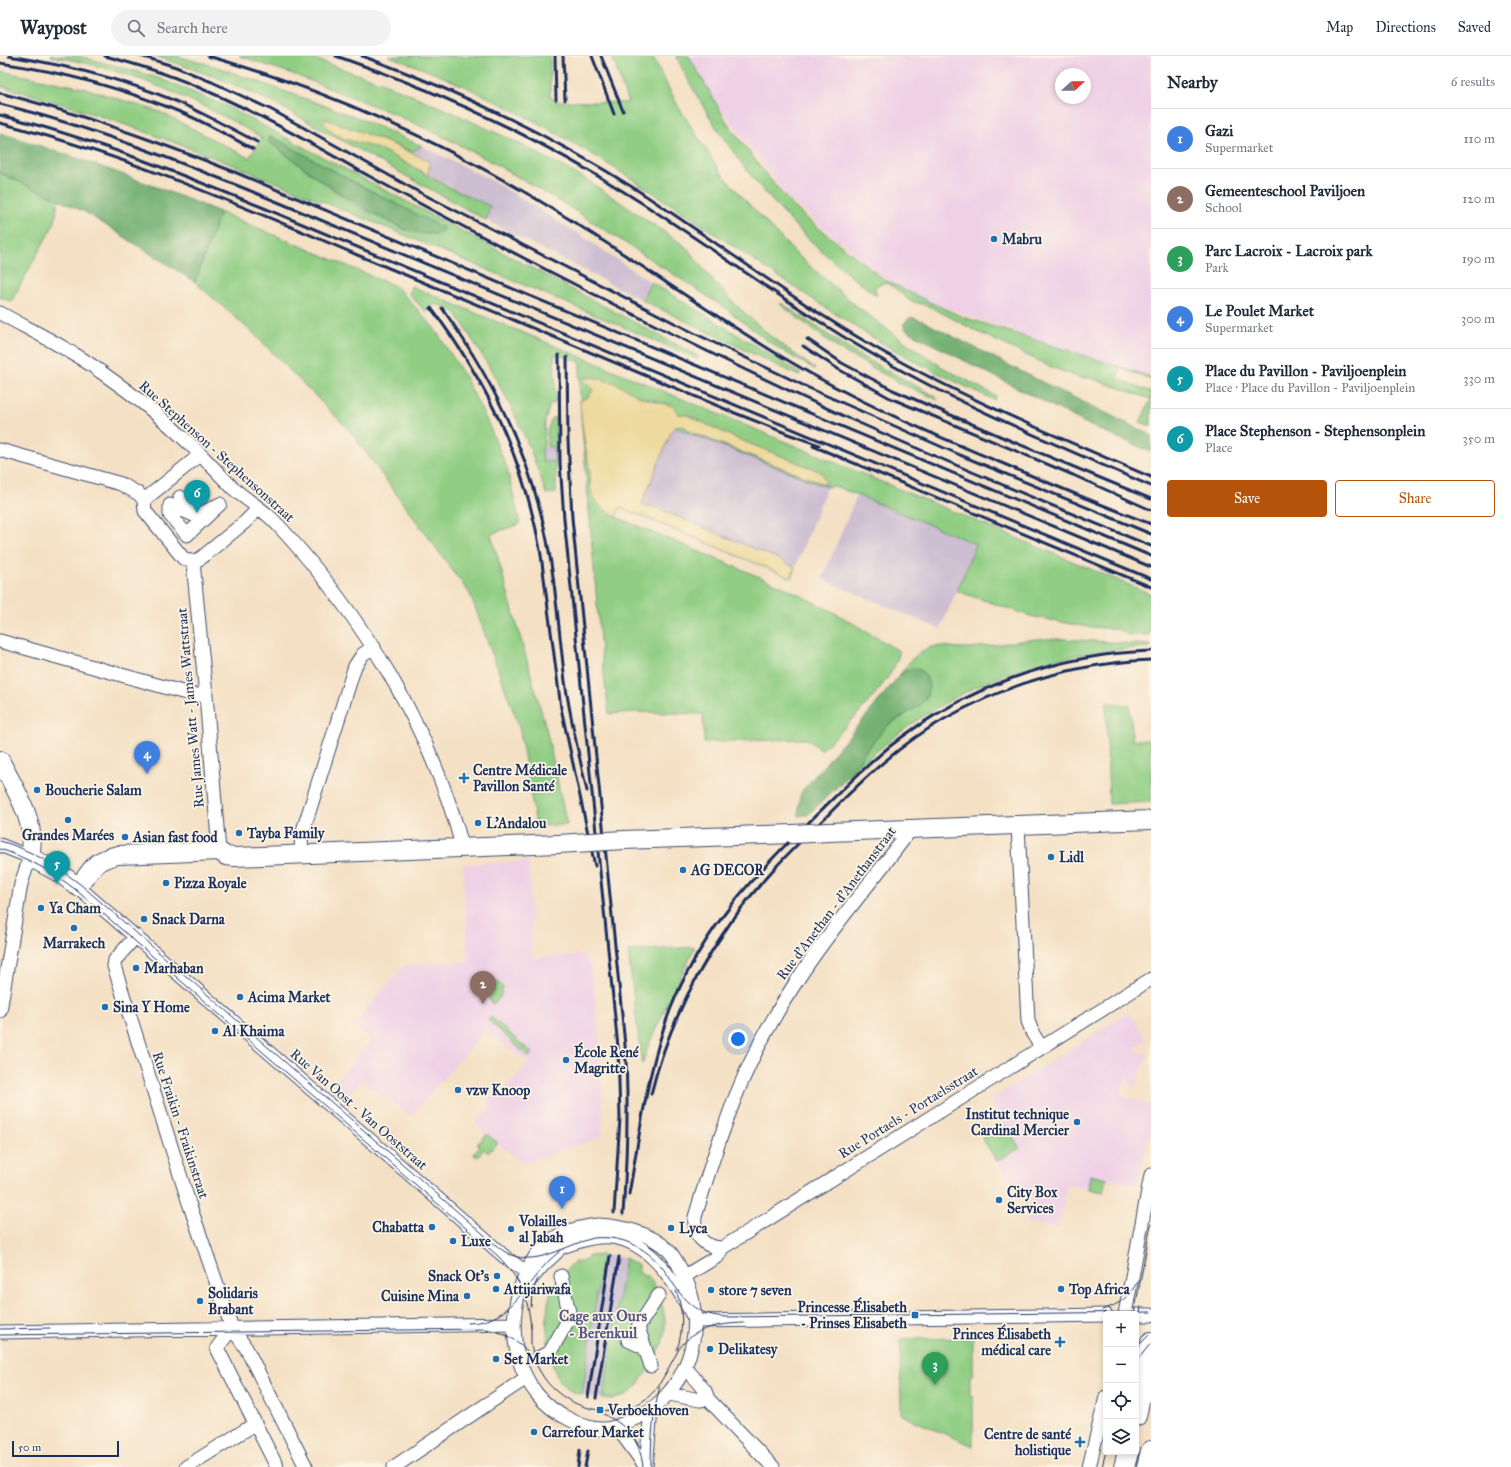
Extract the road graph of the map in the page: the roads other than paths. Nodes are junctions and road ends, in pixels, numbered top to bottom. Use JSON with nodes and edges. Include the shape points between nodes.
{"nodes":[{"id":1,"x":0,"y":313,"type":"edge"},
{"id":2,"x":0,"y":450,"type":"edge"},
{"id":3,"x":200,"y":454,"type":"junction"},
{"id":4,"x":180,"y":497,"type":"dead end"},
{"id":5,"x":144,"y":500,"type":"junction"},
{"id":6,"x":259,"y":508,"type":"junction"},
{"id":7,"x":198,"y":519,"type":"junction"},
{"id":8,"x":193,"y":562,"type":"junction"},
{"id":9,"x":0,"y":641,"type":"edge"},
{"id":10,"x":374,"y":647,"type":"junction"},
{"id":11,"x":206,"y":695,"type":"junction"},
{"id":12,"x":0,"y":760,"type":"edge"},
{"id":13,"x":1151,"y":820,"type":"edge"},
{"id":14,"x":1018,"y":826,"type":"junction"},
{"id":15,"x":911,"y":829,"type":"junction"},
{"id":16,"x":1,"y":847,"type":"edge"},
{"id":17,"x":463,"y":848,"type":"junction"},
{"id":18,"x":219,"y":851,"type":"junction"},
{"id":19,"x":302,"y":855,"type":"junction"},
{"id":20,"x":30,"y":857,"type":"junction"},
{"id":21,"x":78,"y":887,"type":"junction"},
{"id":22,"x":136,"y":936,"type":"junction"},
{"id":23,"x":1151,"y":979,"type":"edge"},
{"id":24,"x":0,"y":1011,"type":"edge"},
{"id":25,"x":1041,"y":1047,"type":"junction"},
{"id":26,"x":1151,"y":1175,"type":"edge"},
{"id":27,"x":572,"y":1244,"type":"junction"},
{"id":28,"x":722,"y":1248,"type":"junction"},
{"id":29,"x":505,"y":1257,"type":"junction"},
{"id":30,"x":534,"y":1259,"type":"junction"},
{"id":31,"x":527,"y":1271,"type":"junction"},
{"id":32,"x":561,"y":1276,"type":"dead end"},
{"id":33,"x":685,"y":1276,"type":"junction"},
{"id":34,"x":659,"y":1295,"type":"dead end"},
{"id":35,"x":517,"y":1297,"type":"junction"},
{"id":36,"x":566,"y":1298,"type":"junction"},
{"id":37,"x":579,"y":1304,"type":"dead end"},
{"id":38,"x":649,"y":1310,"type":"junction"},
{"id":39,"x":1125,"y":1311,"type":"edge"},
{"id":40,"x":633,"y":1313,"type":"dead end"},
{"id":41,"x":1103,"y":1315,"type":"edge"},
{"id":42,"x":1139,"y":1315,"type":"edge"},
{"id":43,"x":1151,"y":1315,"type":"edge"},
{"id":44,"x":695,"y":1321,"type":"junction"},
{"id":45,"x":514,"y":1324,"type":"junction"},
{"id":46,"x":232,"y":1328,"type":"junction"},
{"id":47,"x":575,"y":1331,"type":"dead end"},
{"id":48,"x":0,"y":1332,"type":"edge"},
{"id":49,"x":561,"y":1333,"type":"junction"},
{"id":50,"x":628,"y":1340,"type":"dead end"},
{"id":51,"x":1151,"y":1342,"type":"edge"},
{"id":52,"x":645,"y":1348,"type":"junction"},
{"id":53,"x":538,"y":1358,"type":"dead end"},
{"id":54,"x":651,"y":1366,"type":"dead end"},
{"id":55,"x":685,"y":1368,"type":"junction"},
{"id":56,"x":526,"y":1378,"type":"junction"},
{"id":57,"x":669,"y":1394,"type":"junction"},
{"id":58,"x":708,"y":1399,"type":"junction"},
{"id":59,"x":1139,"y":1401,"type":"edge"},
{"id":60,"x":651,"y":1409,"type":"junction"},
{"id":61,"x":1103,"y":1409,"type":"edge"},
{"id":62,"x":256,"y":1424,"type":"junction"},
{"id":63,"x":615,"y":1427,"type":"junction"},
{"id":64,"x":1151,"y":1451,"type":"edge"},
{"id":65,"x":1127,"y":1455,"type":"edge"},
{"id":66,"x":186,"y":1467,"type":"edge"},
{"id":67,"x":277,"y":1467,"type":"edge"},
{"id":68,"x":306,"y":1467,"type":"edge"},
{"id":69,"x":394,"y":1467,"type":"edge"},
{"id":70,"x":773,"y":1467,"type":"edge"},
{"id":71,"x":1089,"y":1467,"type":"edge"},
{"id":72,"x":1124,"y":1467,"type":"edge"},
{"id":73,"x":1147,"y":1467,"type":"edge"}],
"edges":[{"from":1,"to":3,"type":"street","name":"Rue Stephenson - Stephensonstraat","via":[[100,371],[147,407]]},
{"from":2,"to":5,"type":"street","via":[[121,484],[139,494]]},
{"from":3,"to":5,"type":"street"},
{"from":3,"to":6,"type":"street","name":"Rue Stephenson - Stephensonstraat","via":[[234,489]]},
{"from":4,"to":7,"type":"street"},
{"from":5,"to":8,"type":"street","via":[[144,511],[183,558]]},
{"from":6,"to":8,"type":"street"},
{"from":6,"to":10,"type":"street","name":"Rue Stephenson - Stephensonstraat","via":[[277,523],[340,598]]},
{"from":7,"to":7,"type":"street","via":[[187,535],[168,517],[170,505]]},
{"from":8,"to":11,"type":"street","name":"Rue James Watt - James Wattstraat"},
{"from":9,"to":11,"type":"street","via":[[193,695]]},
{"from":10,"to":17,"type":"street","name":"Rue Stephenson - Stephensonstraat","via":[[406,704],[430,755],[452,810]]},
{"from":10,"to":19,"type":"street","via":[[363,654],[355,666],[301,838]]},
{"from":11,"to":18,"type":"street","name":"Rue James Watt - James Wattstraat"},
{"from":12,"to":20,"type":"street","via":[[31,824]]},
{"from":13,"to":14,"type":"street"},
{"from":14,"to":15,"type":"street"},
{"from":14,"to":25,"type":"street","via":[[1028,1020],[1032,1034]]},
{"from":15,"to":17,"type":"street","bridge":true},
{"from":15,"to":28,"type":"street","name":"Rue d'Anethan - d'Anethanstraat","via":[[818,949],[763,1037],[746,1074],[724,1127],[695,1217],[695,1230],[701,1241],[709,1246]]},
{"from":16,"to":20,"type":"street"},
{"from":17,"to":19,"type":"street"},
{"from":18,"to":19,"type":"street","via":[[235,858]]},
{"from":18,"to":21,"type":"street","via":[[106,857],[97,862]]},
{"from":20,"to":21,"type":"street","via":[[61,874]]},
{"from":20,"to":24,"type":"street","via":[[21,884]]},
{"from":21,"to":22,"type":"street","name":"Rue Van Oost - Van Ooststraat"},
{"from":22,"to":29,"type":"street","name":"Rue Van Oost - Van Ooststraat"},
{"from":22,"to":46,"type":"street","name":"Rue Fraikin - Fraikinstraat","via":[[115,960],[114,966]]},
{"from":23,"to":25,"type":"street","name":"Rue Portaels - Portaelsstraat"},
{"from":25,"to":28,"type":"street","name":"Rue Portaels - Portaelsstraat"},
{"from":26,"to":39,"type":"street"},
{"from":27,"to":30,"type":"street"},
{"from":27,"to":35,"type":"street","via":[[549,1259]]},
{"from":27,"to":44,"type":"street","via":[[594,1237],[612,1237],[642,1248],[662,1266]]},
{"from":28,"to":33,"type":"street","name":"Rue Portaels - Portaelsstraat","via":[[718,1256]]},
{"from":29,"to":30,"type":"street","via":[[521,1262]]},
{"from":29,"to":31,"type":"street","name":"Rue Van Oost - Van Ooststraat"},
{"from":30,"to":31,"type":"street"},
{"from":30,"to":33,"type":"street","via":[[545,1245],[572,1230],[587,1226],[622,1227],[644,1235],[668,1250]]},
{"from":31,"to":35,"type":"street"},
{"from":32,"to":36,"type":"street"},
{"from":33,"to":44,"type":"street","via":[[692,1296]]},
{"from":34,"to":38,"type":"street"},
{"from":35,"to":45,"type":"street"},
{"from":36,"to":37,"type":"street"},
{"from":36,"to":49,"type":"street","via":[[574,1317]]},
{"from":38,"to":40,"type":"street"},
{"from":38,"to":52,"type":"street","via":[[634,1327]]},
{"from":41,"to":44,"type":"street"},
{"from":42,"to":43,"type":"street"},
{"from":44,"to":55,"type":"street"},
{"from":45,"to":46,"type":"street"},
{"from":45,"to":56,"type":"street","via":[[517,1352]]},
{"from":46,"to":48,"type":"street"},
{"from":46,"to":62,"type":"street","via":[[217,1348]]},
{"from":46,"to":68,"type":"street","via":[[246,1348]]},
{"from":47,"to":49,"type":"street"},
{"from":49,"to":53,"type":"street","via":[[550,1352]]},
{"from":50,"to":52,"type":"street"},
{"from":51,"to":59,"type":"main road"},
{"from":52,"to":54,"type":"street"},
{"from":55,"to":57,"type":"street"},
{"from":55,"to":58,"type":"street","via":[[705,1391]]},
{"from":56,"to":63,"type":"street","via":[[537,1395],[566,1418],[589,1428]]},
{"from":56,"to":69,"type":"street"},
{"from":57,"to":58,"type":"street","via":[[700,1400]]},
{"from":57,"to":60,"type":"street"},
{"from":58,"to":70,"type":"street"},
{"from":60,"to":63,"type":"street"},
{"from":60,"to":63,"type":"street","via":[[646,1467]]},
{"from":61,"to":71,"type":"street"},
{"from":62,"to":66,"type":"street"},
{"from":62,"to":67,"type":"street"},
{"from":64,"to":73,"type":"main road"},
{"from":65,"to":72,"type":"main road"}]}
